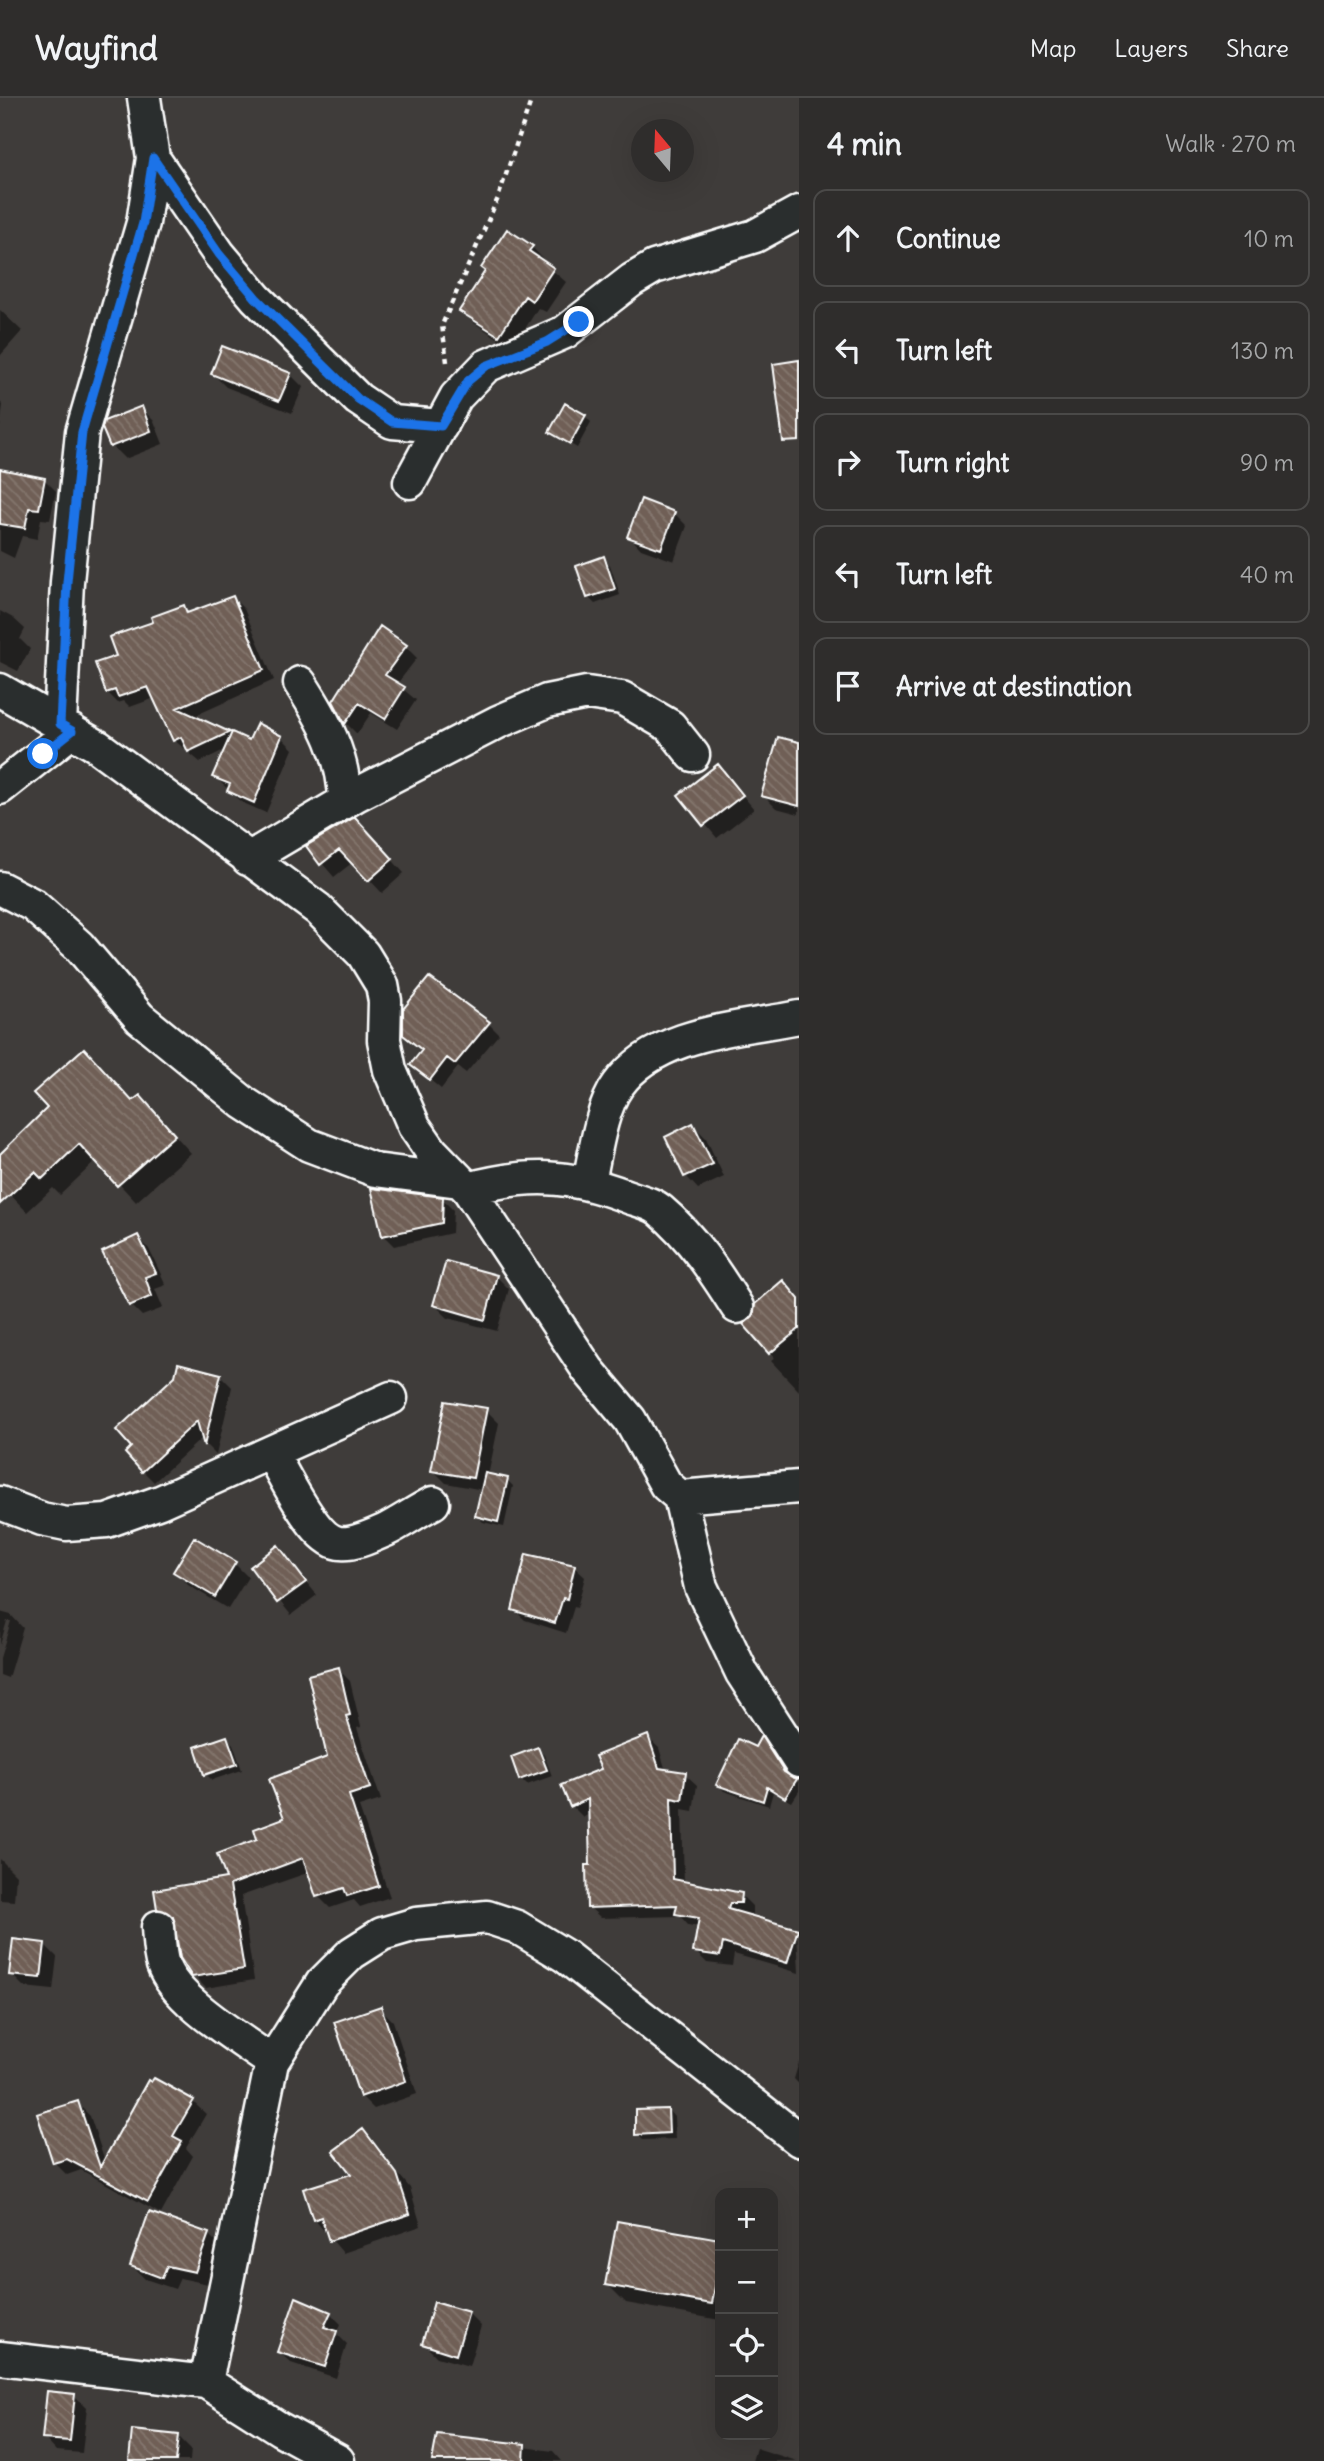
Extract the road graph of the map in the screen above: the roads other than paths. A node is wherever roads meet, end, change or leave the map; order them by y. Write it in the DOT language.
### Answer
graph roads {
  1 [pos="144,98"];
  2 [pos="153,158"];
  3 [pos="799,212"];
  4 [pos="441,426"];
  5 [pos="410,482"];
  6 [pos="300,683"];
  7 [pos="0,690"];
  8 [pos="66,728"];
  9 [pos="693,754"];
  10 [pos="0,788"];
  11 [pos="345,801"];
  12 [pos="248,859"];
  13 [pos="0,888"];
  14 [pos="799,1017"];
  15 [pos="589,1182"];
  16 [pos="463,1185"];
  17 [pos="737,1307"];
  18 [pos="391,1398"];
  19 [pos="271,1453"];
  20 [pos="799,1487"];
  21 [pos="680,1497"];
  22 [pos="0,1503"];
  23 [pos="433,1503"];
  24 [pos="799,1761"];
  25 [pos="158,1927"];
  26 [pos="272,2063"];
  27 [pos="799,2140"];
  28 [pos="0,2358"];
  29 [pos="206,2382"];
  30 [pos="338,2461"];
  1 -- 2 [label="street"];
  2 -- 4 [label="street"];
  2 -- 8 [label="street"];
  3 -- 4 [label="street"];
  4 -- 5 [label="street"];
  6 -- 11 [label="street"];
  7 -- 8 [label="street"];
  8 -- 10 [label="street"];
  8 -- 12 [label="street"];
  9 -- 11 [label="street"];
  11 -- 12 [label="street"];
  12 -- 16 [label="street"];
  13 -- 16 [label="street"];
  14 -- 15 [label="street"];
  15 -- 16 [label="street"];
  15 -- 17 [label="street"];
  16 -- 21 [label="street"];
  18 -- 19 [label="street"];
  19 -- 22 [label="street"];
  19 -- 23 [label="street"];
  20 -- 21 [label="street"];
  21 -- 24 [label="street"];
  25 -- 26 [label="street"];
  26 -- 27 [label="street"];
  26 -- 29 [label="street"];
  28 -- 29 [label="street"];
  29 -- 30 [label="street"];
}
